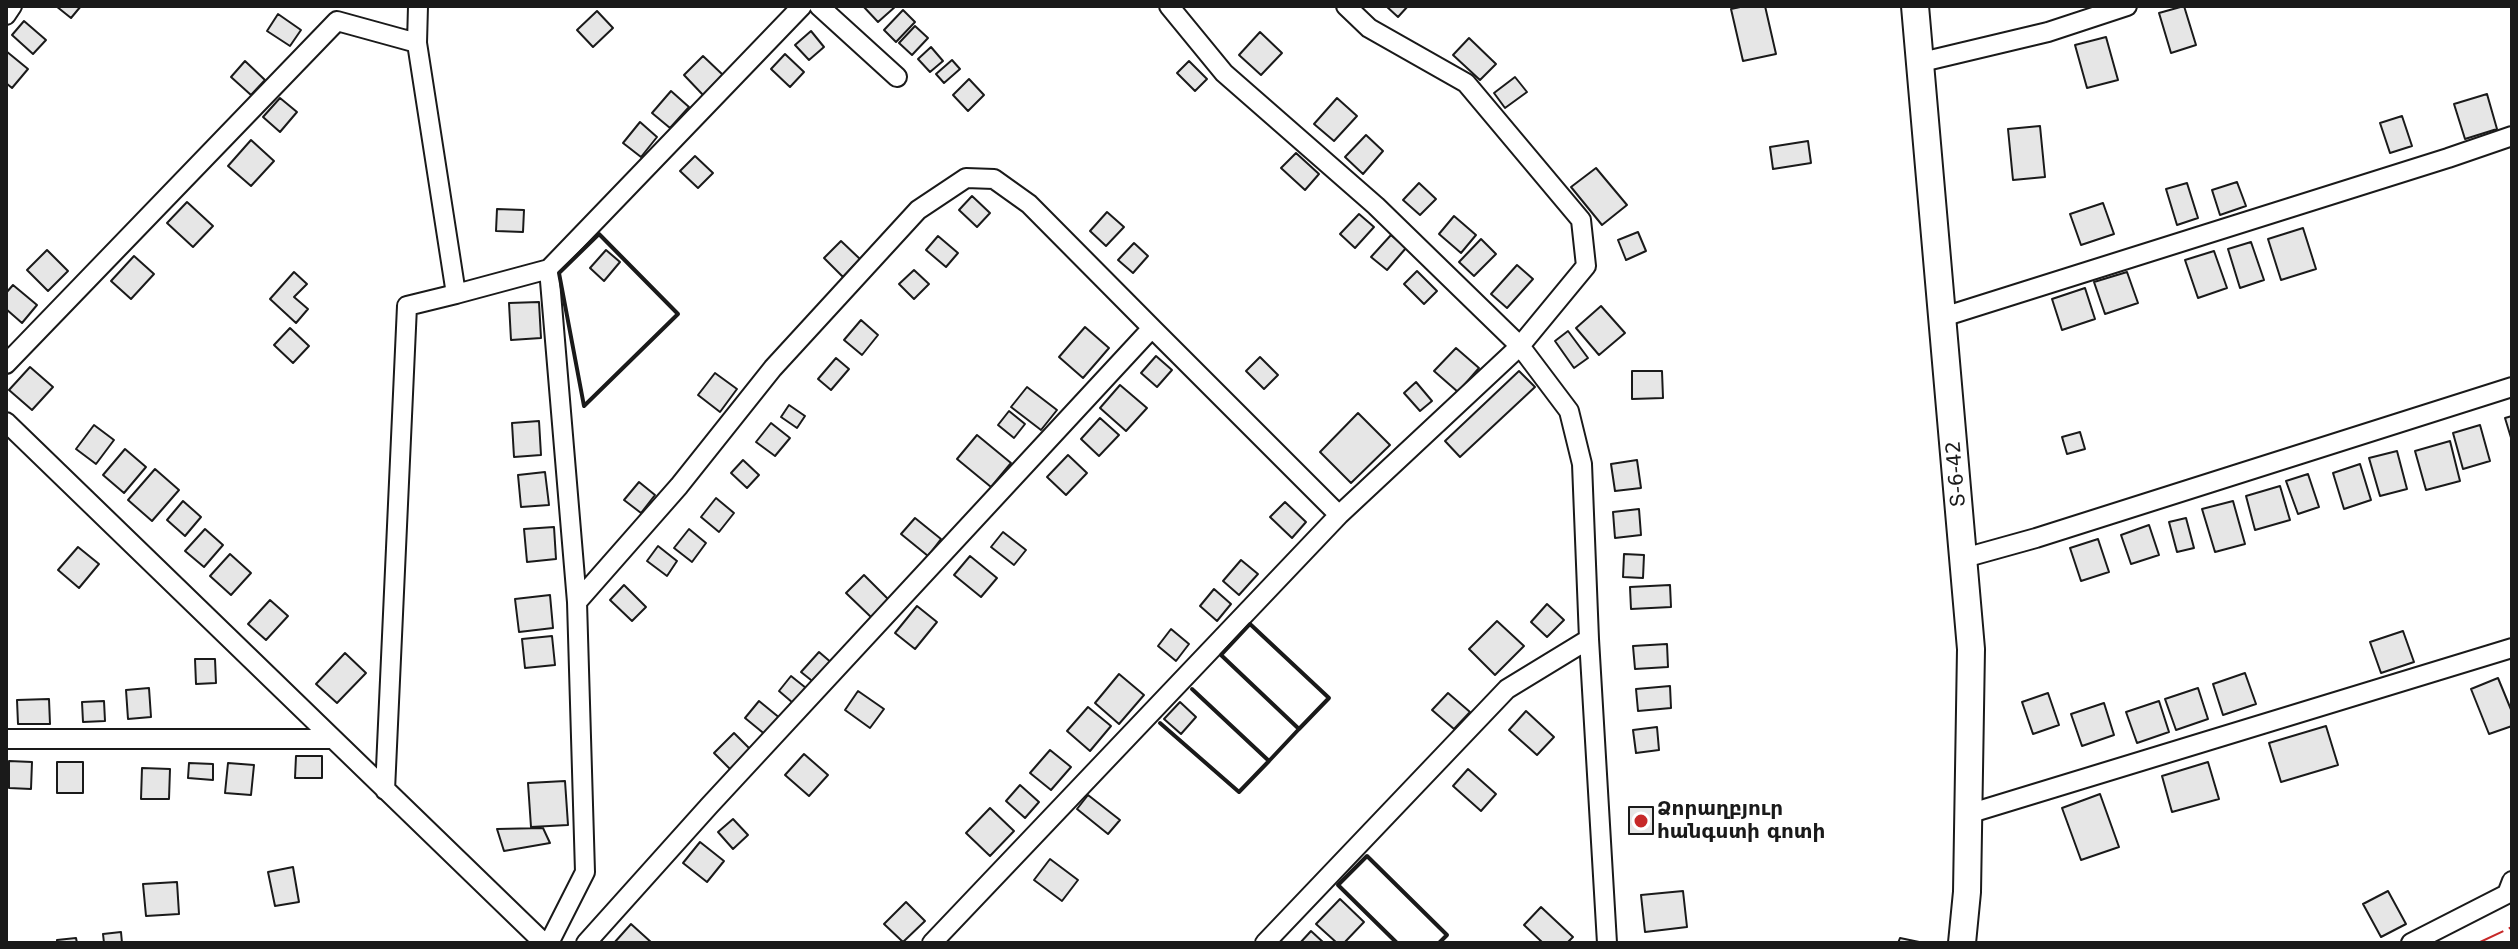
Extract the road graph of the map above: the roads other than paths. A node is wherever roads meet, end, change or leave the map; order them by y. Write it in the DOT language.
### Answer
graph roads {
  1 [pos="12,6"];
  2 [pos="418,6"];
  3 [pos="802,6"];
  4 [pos="819,6"];
  5 [pos="1169,6"];
  6 [pos="1346,6"];
  7 [pos="1915,6"];
  8 [pos="2127,6"];
  9 [pos="6,15"];
  10 [pos="417,43"];
  11 [pos="1922,62"];
  12 [pos="897,77"];
  13 [pos="2512,136"];
  14 [pos="549,269"];
  15 [pos="456,294"];
  16 [pos="1943,317"];
  17 [pos="1152,328"];
  18 [pos="1520,346"];
  19 [pos="6,364"];
  20 [pos="2512,387"];
  21 [pos="6,422"];
  22 [pos="1339,515"];
  23 [pos="1964,558"];
  24 [pos="577,602"];
  25 [pos="1589,639"];
  26 [pos="2512,648"];
  27 [pos="6,739"];
  28 [pos="331,739"];
  29 [pos="385,790"];
  30 [pos="1968,814"];
  31 [pos="2510,893"];
  32 [pos="1966,940"];
  33 [pos="547,943"];
  34 [pos="586,943"];
  35 [pos="932,943"];
  36 [pos="1265,943"];
  37 [pos="1607,943"];
  38 [pos="2411,943"];
  1 -- 9 [label="street"];
  2 -- 10 [label="street"];
  3 -- 14 [label="street"];
  4 -- 12 [label="street"];
  5 -- 18 [label="street"];
  6 -- 18 [label="street"];
  7 -- 11 [label="main road, Տ-6-42 / Տ-6-42"];
  8 -- 11 [label="street"];
  10 -- 15 [label="street"];
  10 -- 19 [label="street"];
  11 -- 16 [label="main road, Տ-6-42 / Տ-6-42"];
  13 -- 16 [label="street"];
  14 -- 15 [label="street"];
  14 -- 24 [label="street"];
  15 -- 29 [label="street"];
  16 -- 23 [label="main road, Տ-6-42 / Տ-6-42"];
  17 -- 22 [label="street"];
  17 -- 24 [label="street"];
  17 -- 34 [label="street"];
  18 -- 22 [label="street"];
  18 -- 25 [label="street"];
  20 -- 23 [label="street"];
  21 -- 28 [label="street"];
  22 -- 35 [label="street"];
  23 -- 30 [label="main road, Տ-6-42 / Տ-6-42"];
  24 -- 33 [label="street"];
  25 -- 36 [label="street"];
  25 -- 37 [label="street"];
  26 -- 30 [label="street"];
  27 -- 28 [label="street"];
  28 -- 29 [label="street"];
  29 -- 33 [label="street"];
  30 -- 32 [label="main road, Տ-6-42 / Տ-6-42"];
  31 -- 38 [label="street"];
}
